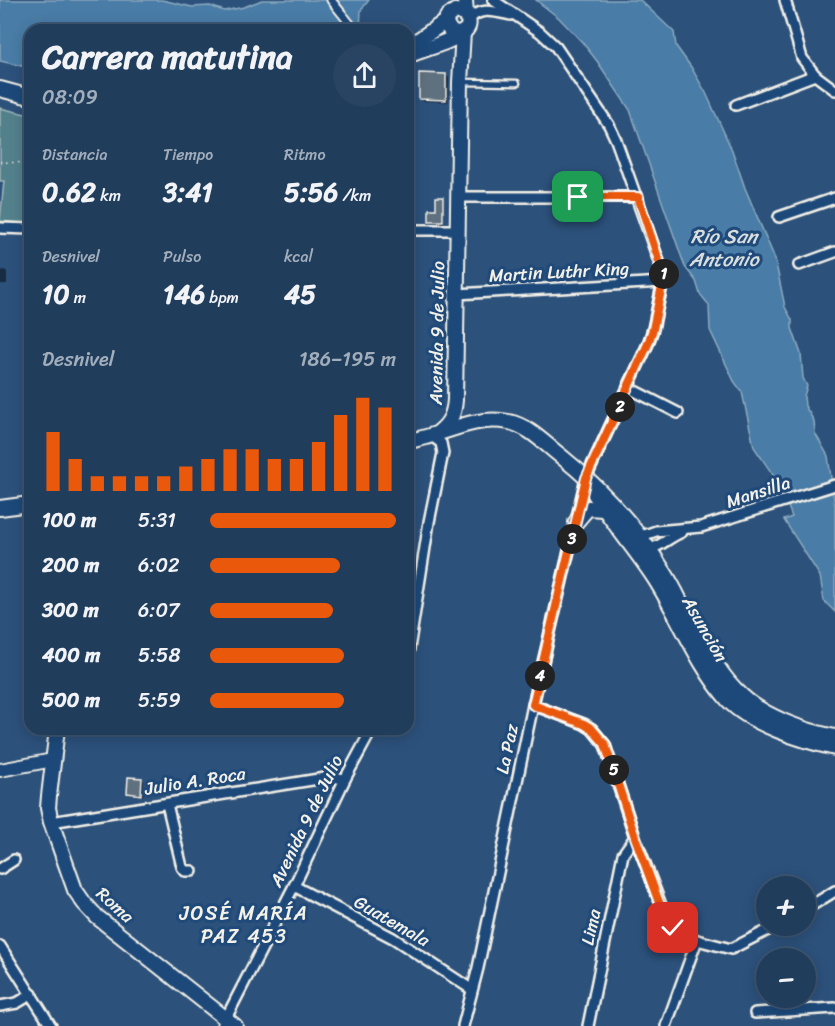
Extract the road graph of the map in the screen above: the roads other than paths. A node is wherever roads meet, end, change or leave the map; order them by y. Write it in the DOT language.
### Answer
graph roads {
  1 [pos="331,0"];
  2 [pos="493,0"];
  3 [pos="785,0"];
  4 [pos="460,14"];
  5 [pos="516,15"];
  6 [pos="350,24"];
  7 [pos="414,43"];
  8 [pos="414,51"];
  9 [pos="815,75"];
  10 [pos="460,82"];
  11 [pos="517,83"];
  12 [pos="0,89"];
  13 [pos="835,90"];
  14 [pos="24,95"];
  15 [pos="736,105"];
  16 [pos="457,197"];
  17 [pos="638,197"];
  18 [pos="835,198"];
  19 [pos="779,217"];
  20 [pos="0,228"];
  21 [pos="24,229"];
  22 [pos="414,230"];
  23 [pos="457,230"];
  24 [pos="835,252"];
  25 [pos="800,265"];
  26 [pos="663,282"];
  27 [pos="457,294"];
  28 [pos="629,388"];
  29 [pos="455,400"];
  30 [pos="678,413"];
  31 [pos="476,421"];
  32 [pos="433,437"];
  33 [pos="414,440"];
  34 [pos="586,478"];
  35 [pos="835,485"];
  36 [pos="24,505"];
  37 [pos="0,508"];
  38 [pos="603,509"];
  39 [pos="576,522"];
  40 [pos="690,529"];
  41 [pos="640,545"];
  42 [pos="414,593"];
  43 [pos="533,705"];
  44 [pos="56,735"];
  45 [pos="369,735"];
  46 [pos="835,737"];
  47 [pos="835,748"];
  48 [pos="53,760"];
  49 [pos="0,770"];
  50 [pos="345,779"];
  51 [pos="167,804"];
  52 [pos="51,822"];
  53 [pos="635,837"];
  54 [pos="14,860"];
  55 [pos="0,869"];
  56 [pos="192,871"];
  57 [pos="294,886"];
  58 [pos="835,891"];
  59 [pos="835,898"];
  60 [pos="823,899"];
  61 [pos="816,903"];
  62 [pos="757,936"];
  63 [pos="697,940"];
  64 [pos="0,946"];
  65 [pos="471,989"];
  66 [pos="32,994"];
  67 [pos="0,1006"];
  68 [pos="835,1008"];
  69 [pos="755,1013"];
  70 [pos="228,1024"];
  71 [pos="51,1026"];
  72 [pos="463,1026"];
  73 [pos="588,1026"];
  74 [pos="666,1026"];
  1 -- 6 [label="street"];
  2 -- 5 [label="street"];
  3 -- 9 [label="street"];
  4 -- 5 [label="street"];
  4 -- 7 [label="main road"];
  4 -- 8 [label="main road"];
  4 -- 10 [label="main road, Avenida 9 de Julio"];
  5 -- 17 [label="street"];
  9 -- 13 [label="street"];
  9 -- 15 [label="street"];
  10 -- 11 [label="lane"];
  10 -- 16 [label="main road, Avenida 9 de Julio"];
  12 -- 14 [label="main road"];
  16 -- 17 [label="street"];
  16 -- 23 [label="main road, Avenida 9 de Julio"];
  17 -- 26 [label="street"];
  18 -- 19 [label="street"];
  20 -- 21 [label="street"];
  22 -- 23 [label="street"];
  23 -- 27 [label="main road, Avenida 9 de Julio"];
  24 -- 25 [label="street"];
  26 -- 27 [label="street, Martin Luthr King"];
  26 -- 28 [label="street, La Paz"];
  27 -- 29 [label="main road, Avenida 9 de Julio"];
  28 -- 30 [label="street"];
  28 -- 34 [label="street, La Paz"];
  29 -- 31 [label="main road"];
  29 -- 32 [label="main road, Avenida 9 de Julio"];
  31 -- 32 [label="main road, Asunción"];
  31 -- 34 [label="main road, Asunción"];
  32 -- 33 [label="main road, Asunción"];
  32 -- 42 [label="street"];
  34 -- 38 [label="main road, Asunción"];
  34 -- 39 [label="street, La Paz"];
  34 -- 41 [label="main road, Asunción"];
  35 -- 40 [label="street, Mansilla"];
  36 -- 37 [label="main road"];
  38 -- 39 [label="main road"];
  38 -- 41 [label="main road, Asunción"];
  39 -- 43 [label="street, La Paz"];
  40 -- 41 [label="street, Mansilla"];
  40 -- 41 [label="street, Mansilla"];
  41 -- 46 [label="main road, Asunción"];
  41 -- 47 [label="main road, Asunción"];
  43 -- 53 [label="street"];
  43 -- 65 [label="street, La Paz"];
  44 -- 48 [label="main road, Roma"];
  45 -- 50 [label="street, Avenida 9 de Julio"];
  48 -- 49 [label="street"];
  48 -- 52 [label="main road, Roma"];
  50 -- 51 [label="street, Julio A. Roca"];
  50 -- 57 [label="street, Avenida 9 de Julio"];
  51 -- 52 [label="street, Julio A. Roca"];
  51 -- 56 [label="street"];
  52 -- 70 [label="main road, Roma"];
  53 -- 63 [label="street"];
  53 -- 73 [label="street, Lima"];
  54 -- 55 [label="street"];
  57 -- 65 [label="street, Guatemala"];
  57 -- 70 [label="street, Avenida 9 de Julio"];
  58 -- 60 [label="street"];
  59 -- 60 [label="street"];
  60 -- 61 [label="street"];
  62 -- 63 [label="street"];
  63 -- 74 [label="street"];
  64 -- 66 [label="street"];
  65 -- 72 [label="street, La Paz"];
  66 -- 67 [label="street"];
  66 -- 71 [label="street"];
  68 -- 69 [label="street"];
}
